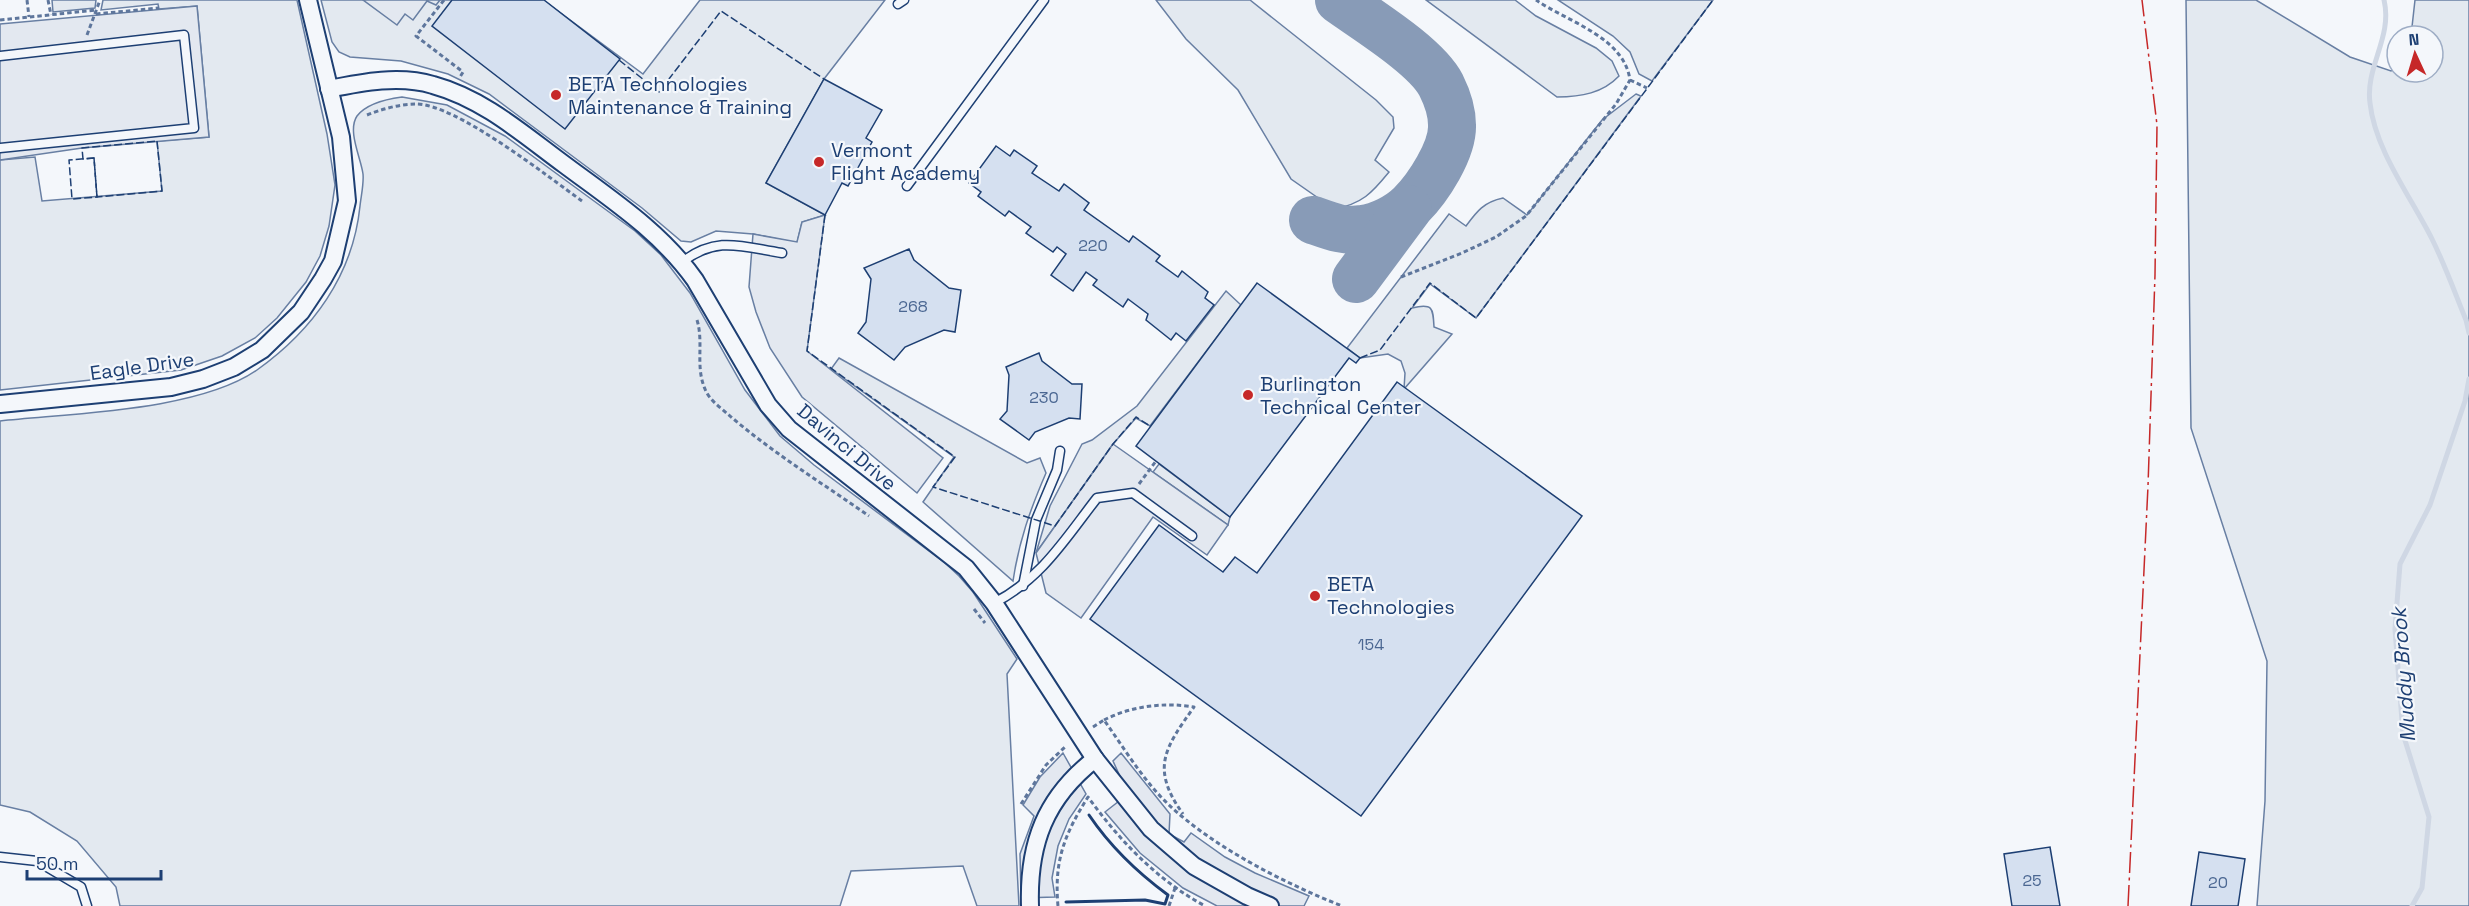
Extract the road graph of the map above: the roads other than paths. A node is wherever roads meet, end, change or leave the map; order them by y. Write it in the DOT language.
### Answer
graph roads {
  1 [pos="308,0"];
  2 [pos="1044,0"];
  3 [pos="0,57"];
  4 [pos="329,89"];
  5 [pos="0,148"];
  6 [pos="907,186"];
  7 [pos="782,253"];
  8 [pos="682,262"];
  9 [pos="0,404"];
  10 [pos="1060,451"];
  11 [pos="1192,536"];
  12 [pos="1023,586"];
  13 [pos="994,603"];
  14 [pos="1095,759"];
  15 [pos="0,857"];
  16 [pos="87,906"];
  17 [pos="1030,906"];
  18 [pos="1270,906"];
  1 -- 4 [label="street, Eagle Drive"];
  2 -- 6 [label="lane"];
  3 -- 5 [label="lane"];
  4 -- 8 [label="street, Davinci Drive"];
  4 -- 9 [label="street, Eagle Drive"];
  7 -- 8 [label="lane"];
  8 -- 13 [label="street, Davinci Drive"];
  10 -- 12 [label="lane"];
  11 -- 12 [label="lane"];
  12 -- 13 [label="lane"];
  13 -- 14 [label="street, Davinci Drive"];
  14 -- 17 [label="street"];
  14 -- 18 [label="street, Davinci Drive"];
  15 -- 16 [label="lane"];
}
